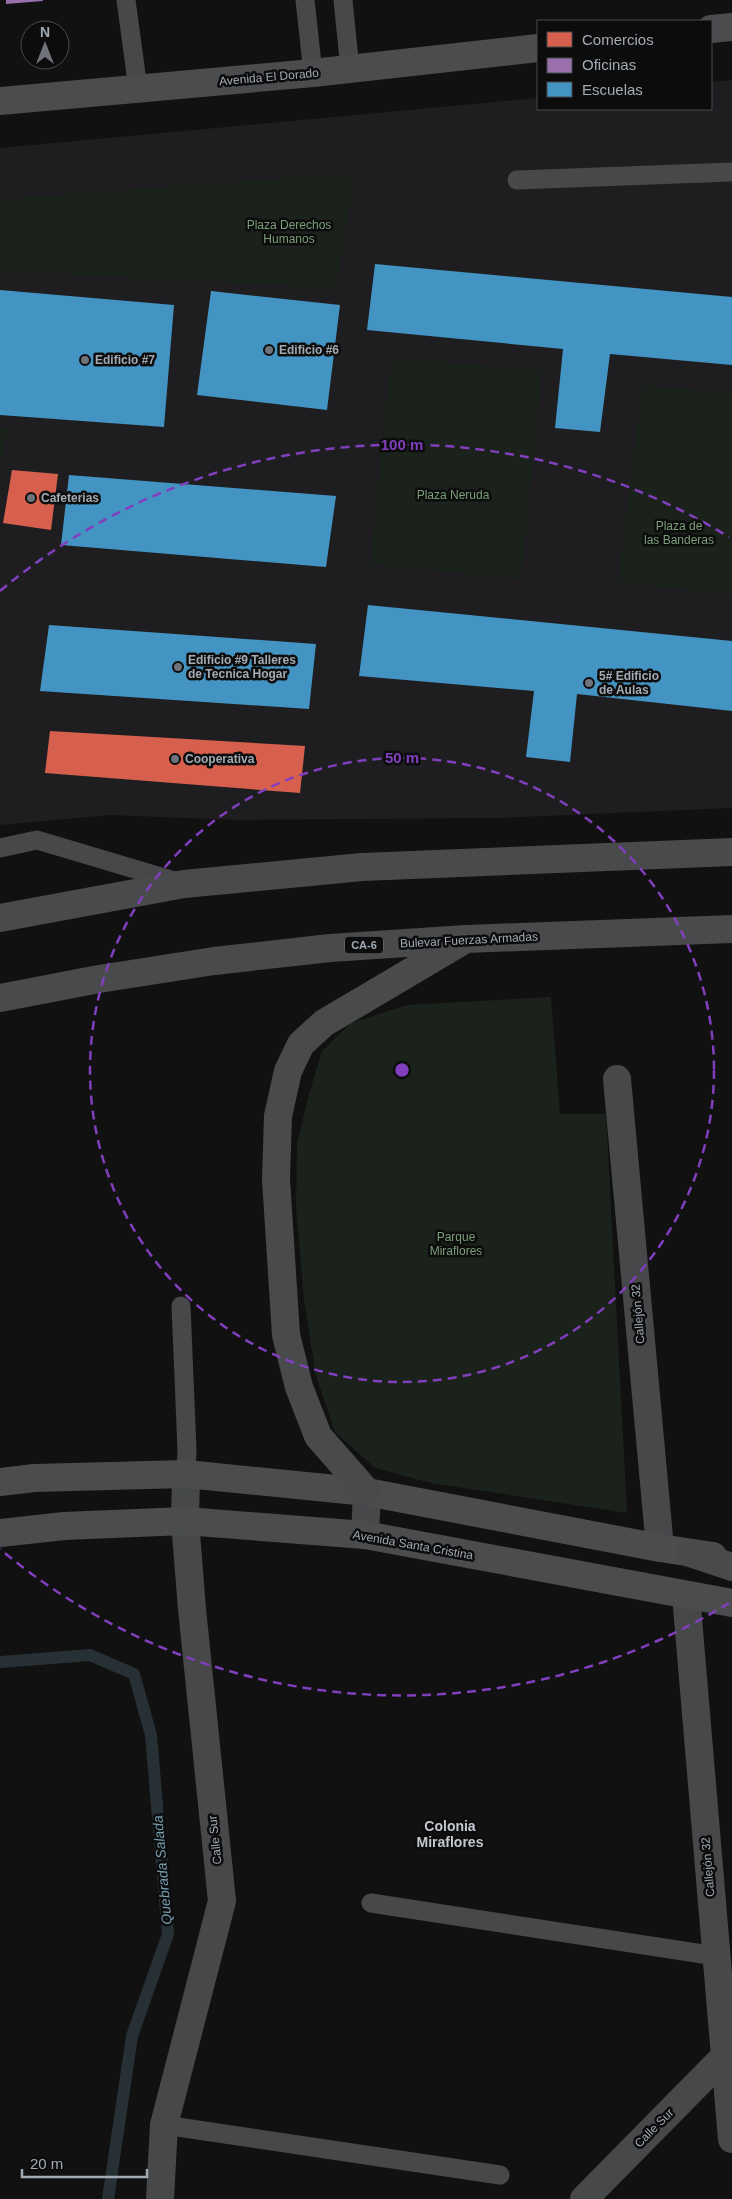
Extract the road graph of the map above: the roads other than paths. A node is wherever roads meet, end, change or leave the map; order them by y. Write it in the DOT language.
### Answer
graph roads {
  1 [pos="126,0"];
  2 [pos="305,0"];
  3 [pos="343,0"];
  4 [pos="732,27"];
  5 [pos="712,29"];
  6 [pos="537,48"];
  7 [pos="350,69"];
  8 [pos="313,73"];
  9 [pos="138,89"];
  10 [pos="0,101"];
  11 [pos="732,172"];
  12 [pos="517,180"];
  13 [pos="1,844"];
  14 [pos="732,852"];
  15 [pos="184,884"];
  16 [pos="0,918"];
  17 [pos="732,929"];
  18 [pos="466,939"];
  19 [pos="0,998"];
  20 [pos="617,1079"];
  21 [pos="181,1306"];
  22 [pos="186,1474"];
  23 [pos="0,1482"];
  24 [pos="367,1492"];
  25 [pos="185,1521"];
  26 [pos="0,1534"];
  27 [pos="365,1535"];
  28 [pos="660,1548"];
  29 [pos="690,1553"];
  30 [pos="732,1558"];
  31 [pos="732,1566"];
  32 [pos="686,1596"];
  33 [pos="732,1603"];
  34 [pos="371,1903"];
  35 [pos="716,1956"];
  36 [pos="724,2057"];
  37 [pos="164,2125"];
  38 [pos="732,2139"];
  39 [pos="500,2175"];
  40 [pos="160,2199"];
  41 [pos="584,2199"];
  1 -- 9 [label="lane"];
  2 -- 8 [label="lane"];
  3 -- 7 [label="lane"];
  4 -- 5 [label="street"];
  6 -- 7 [label="street, Avenida El Dorado"];
  7 -- 8 [label="street, Avenida El Dorado"];
  8 -- 9 [label="street, Avenida El Dorado"];
  9 -- 10 [label="street, Avenida El Dorado"];
  11 -- 12 [label="lane"];
  13 -- 15 [label="lane"];
  14 -- 15 [label="main road"];
  15 -- 16 [label="main road"];
  17 -- 18 [label="main road, Bulevar Fuerzas Armadas / CA-6"];
  18 -- 19 [label="main road, Bulevar Fuerzas Armadas / CA-6"];
  18 -- 24 [label="main road"];
  20 -- 28 [label="street, Callejón 32"];
  21 -- 22 [label="lane"];
  22 -- 23 [label="street"];
  22 -- 24 [label="street"];
  22 -- 25 [label="street, Calle Sur"];
  24 -- 27 [label="street"];
  24 -- 28 [label="street"];
  25 -- 26 [label="street, Avenida Santa Cristina"];
  25 -- 27 [label="street, Avenida Santa Cristina"];
  25 -- 37 [label="street, Calle Sur"];
  27 -- 32 [label="street, Avenida Santa Cristina"];
  28 -- 29 [label="street"];
  29 -- 30 [label="street"];
  29 -- 31 [label="main road"];
  32 -- 33 [label="street, Avenida Santa Cristina"];
  32 -- 35 [label="street, Callejón 32"];
  34 -- 35 [label="lane"];
  35 -- 36 [label="street, Callejón 32"];
  36 -- 38 [label="street, Callejón 32"];
  36 -- 41 [label="street, Calle Sur"];
  37 -- 39 [label="lane"];
  37 -- 40 [label="street, Calle Sur"];
}
